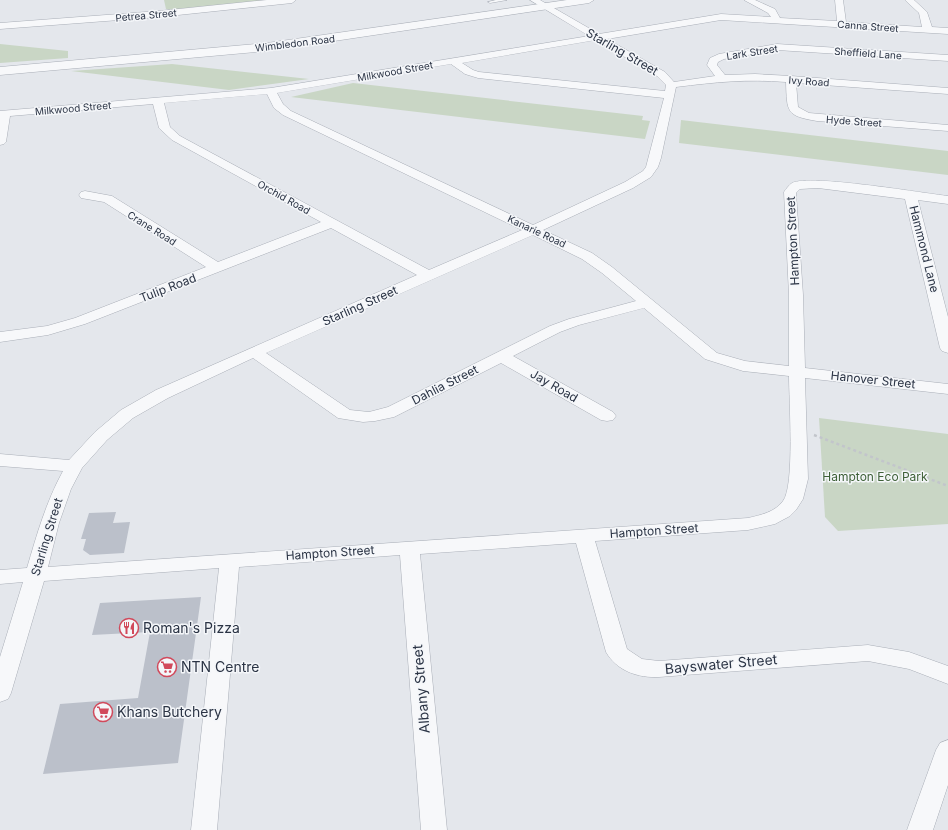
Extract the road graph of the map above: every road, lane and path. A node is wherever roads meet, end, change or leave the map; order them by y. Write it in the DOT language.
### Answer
graph roads {
  1 [pos="292,0"];
  2 [pos="505,0"];
  3 [pos="534,0"];
  4 [pos="589,0"];
  5 [pos="748,0"];
  6 [pos="839,0"];
  7 [pos="909,0"];
  8 [pos="490,2"];
  9 [pos="546,6"];
  10 [pos="777,20"];
  11 [pos="788,21"];
  12 [pos="842,24"];
  13 [pos="0,26"];
  14 [pos="928,30"];
  15 [pos="948,31"];
  16 [pos="595,37"];
  17 [pos="788,40"];
  18 [pos="948,58"];
  19 [pos="453,61"];
  20 [pos="0,71"];
  21 [pos="722,78"];
  22 [pos="791,79"];
  23 [pos="670,90"];
  24 [pos="271,91"];
  25 [pos="948,91"];
  26 [pos="158,101"];
  27 [pos="3,114"];
  28 [pos="948,128"];
  29 [pos="0,142"];
  30 [pos="85,195"];
  31 [pos="912,196"];
  32 [pos="948,200"];
  33 [pos="331,223"];
  34 [pos="533,230"];
  35 [pos="217,268"];
  36 [pos="429,276"];
  37 [pos="646,303"];
  38 [pos="0,336"];
  39 [pos="948,348"];
  40 [pos="254,352"];
  41 [pos="501,356"];
  42 [pos="797,372"];
  43 [pos="948,389"];
  44 [pos="607,416"];
  45 [pos="799,433"];
  46 [pos="0,460"];
  47 [pos="74,466"];
  48 [pos="948,486"];
  49 [pos="584,536"];
  50 [pos="409,548"];
  51 [pos="230,560"];
  52 [pos="36,574"];
  53 [pos="0,577"];
  54 [pos="948,675"];
  55 [pos="0,694"];
  56 [pos="948,750"];
  57 [pos="204,830"];
  58 [pos="434,830"];
  59 [pos="920,830"];
  1 -- 13 [label="street, Petrea Street"];
  2 -- 8 [label="lane"];
  3 -- 9 [label="street, Starling Street"];
  4 -- 9 [label="street, Wimbledon Road"];
  5 -- 10 [label="street"];
  6 -- 12 [label="street"];
  7 -- 14 [label="street"];
  9 -- 16 [label="street, Starling Street"];
  9 -- 20 [label="street, Wimbledon Road"];
  10 -- 11 [label="street, Milkwood Street"];
  10 -- 16 [label="street, Milkwood Street"];
  11 -- 12 [label="street, Canna Street"];
  11 -- 17 [label="street, Lark Street"];
  12 -- 14 [label="street, Canna Street"];
  14 -- 15 [label="street, Canna Street"];
  16 -- 19 [label="street, Milkwood Street"];
  16 -- 23 [label="street, Starling Street"];
  17 -- 18 [label="street, Sheffield Lane"];
  17 -- 21 [label="street, Lark Street"];
  19 -- 23 [label="street, Ivy Road"];
  19 -- 24 [label="street, Milkwood Street"];
  21 -- 22 [label="street, Ivy Road"];
  21 -- 23 [label="street, Ivy Road"];
  22 -- 25 [label="street, Ivy Road"];
  22 -- 28 [label="street, Hyde Street"];
  23 -- 34 [label="street, Starling Street"];
  24 -- 26 [label="street, Milkwood Street"];
  24 -- 34 [label="street, Kanarie Road"];
  26 -- 27 [label="street, Milkwood Street"];
  26 -- 33 [label="street, Orchid Road"];
  27 -- 29 [label="street"];
  30 -- 35 [label="street, Crane Road"];
  31 -- 32 [label="street, Hampton Street"];
  31 -- 39 [label="street, Hammond Lane"];
  31 -- 42 [label="street, Hampton Street"];
  33 -- 35 [label="street, Tulip Road"];
  33 -- 36 [label="street, Orchid Road"];
  34 -- 36 [label="street, Starling Street"];
  34 -- 37 [label="street, Kanarie Road"];
  35 -- 38 [label="street, Tulip Road"];
  36 -- 40 [label="street, Starling Street"];
  37 -- 41 [label="street, Dahlia Street"];
  37 -- 42 [label="street, Kanarie Road"];
  40 -- 41 [label="street, Dahlia Street"];
  40 -- 47 [label="street, Starling Street"];
  41 -- 44 [label="street, Jay Road"];
  42 -- 43 [label="street, Hanover Street"];
  42 -- 45 [label="street, Hampton Street"];
  45 -- 48 [label="path"];
  45 -- 49 [label="street, Hampton Street"];
  46 -- 47 [label="street"];
  47 -- 52 [label="street, Starling Street"];
  49 -- 50 [label="street, Hampton Street"];
  49 -- 54 [label="street, Bayswater Street"];
  50 -- 51 [label="street, Hampton Street"];
  50 -- 58 [label="street, Albany Street"];
  51 -- 52 [label="street, Hampton Street"];
  51 -- 57 [label="street"];
  52 -- 53 [label="street, Hampton Street"];
  52 -- 55 [label="street, Starling Street"];
  56 -- 59 [label="street"];
}
